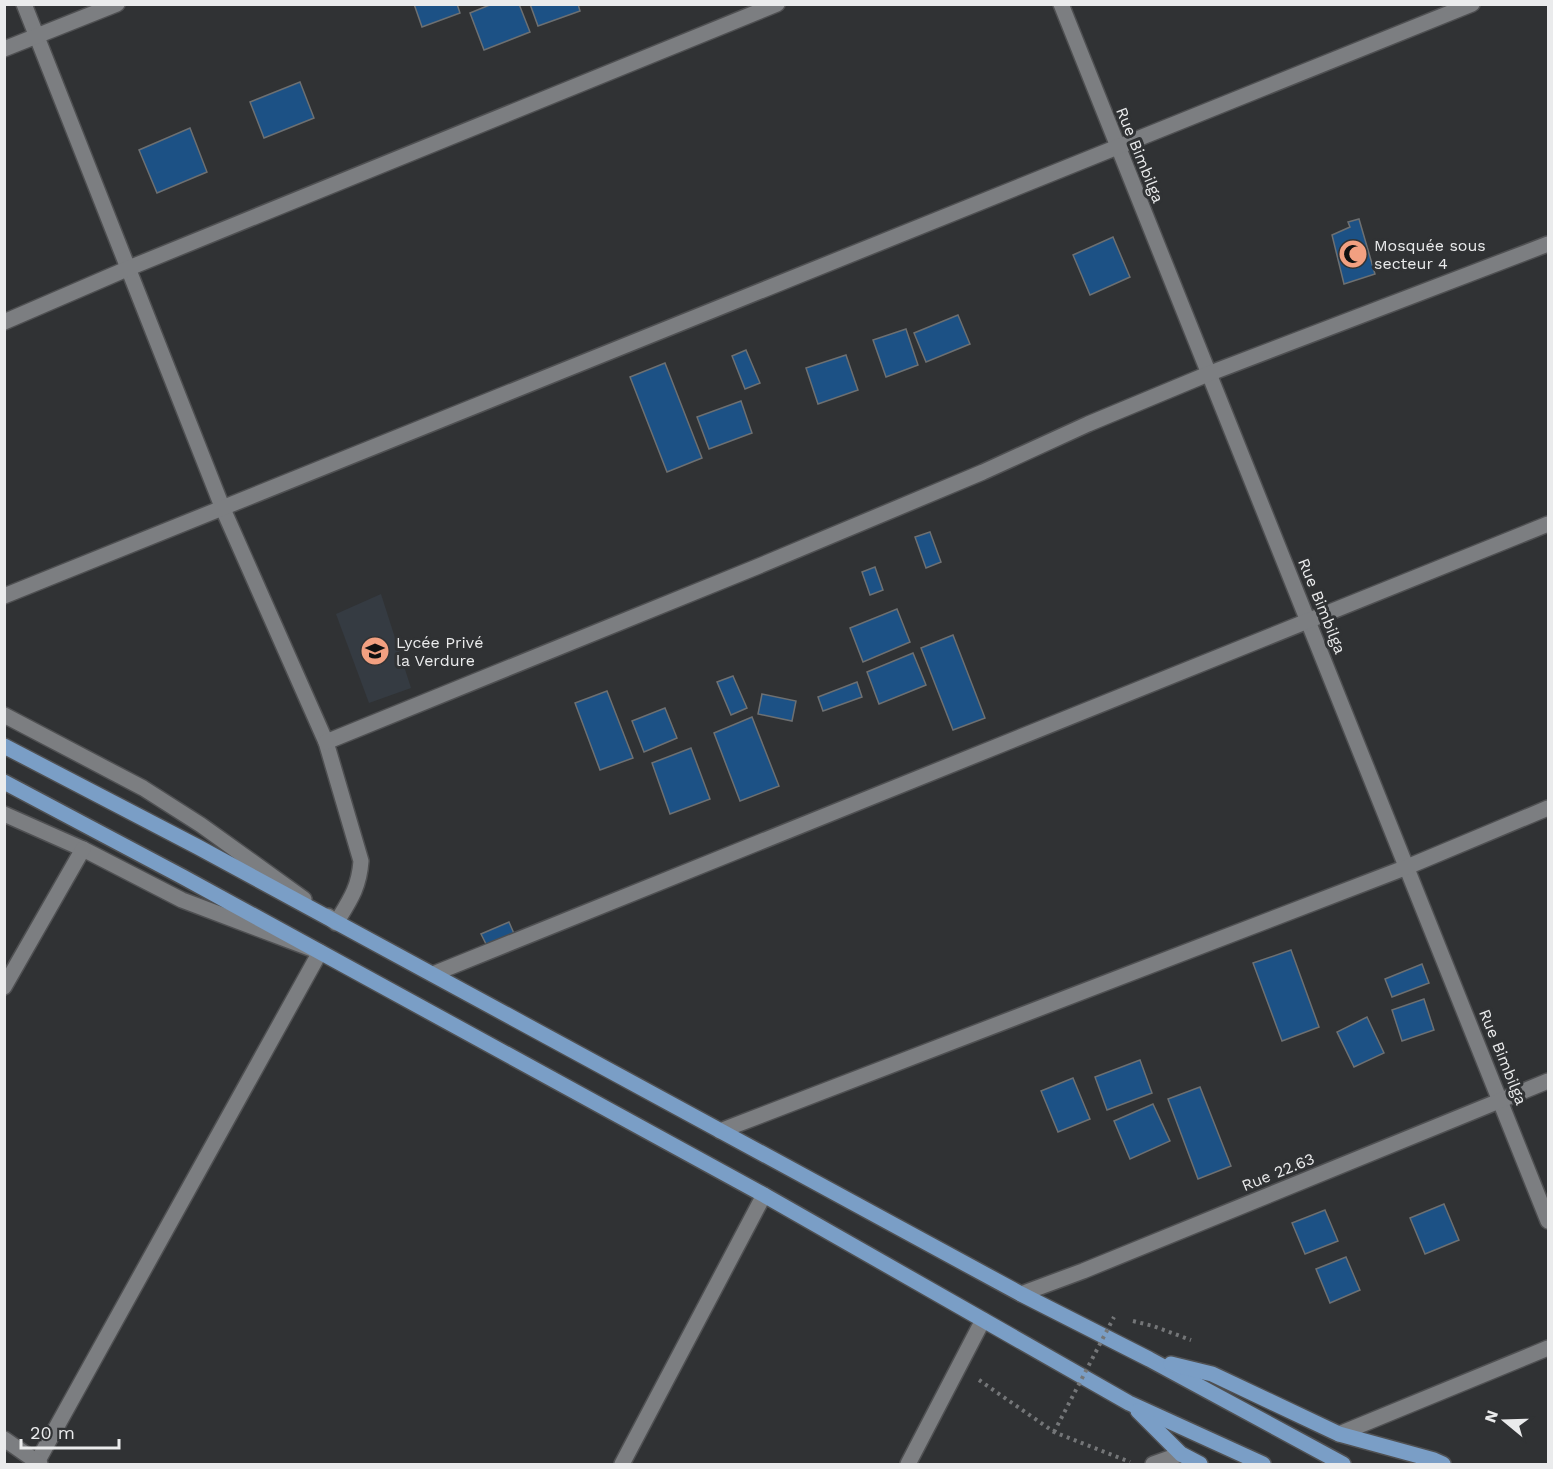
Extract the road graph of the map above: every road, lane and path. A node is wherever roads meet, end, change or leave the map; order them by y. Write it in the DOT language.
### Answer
graph roads {
  1 [pos="24,4"];
  2 [pos="117,4"];
  3 [pos="777,4"];
  4 [pos="1061,4"];
  5 [pos="1472,4"];
  6 [pos="37,36"];
  7 [pos="4,49"];
  8 [pos="1117,145"];
  9 [pos="1548,244"];
  10 [pos="129,268"];
  11 [pos="4,322"];
  12 [pos="1208,375"];
  13 [pos="223,509"];
  14 [pos="1548,524"];
  15 [pos="4,596"];
  16 [pos="1309,620"];
  17 [pos="4,715"];
  18 [pos="326,742"];
  19 [pos="4,746"];
  20 [pos="4,782"];
  21 [pos="1548,808"];
  22 [pos="4,813"];
  23 [pos="83,849"];
  24 [pos="1407,867"];
  25 [pos="336,922"];
  26 [pos="320,952"];
  27 [pos="433,974"];
  28 [pos="4,987"];
  29 [pos="1548,1081"];
  30 [pos="1501,1101"];
  31 [pos="720,1131"];
  32 [pos="764,1196"];
  33 [pos="1548,1221"];
  34 [pos="1021,1294"];
  35 [pos="983,1320"];
  36 [pos="1191,1340"];
  37 [pos="1548,1348"];
  38 [pos="1149,1359"];
  39 [pos="959,1366"];
  40 [pos="1129,1403"];
  41 [pos="1054,1432"];
  42 [pos="1339,1434"];
  43 [pos="4,1439"];
  44 [pos="1181,1454"];
  45 [pos="38,1464"];
  46 [pos="622,1464"];
  47 [pos="909,1464"];
  48 [pos="1137,1464"];
  49 [pos="1153,1464"];
  50 [pos="1200,1464"];
  51 [pos="1263,1464"];
  52 [pos="1343,1464"];
  53 [pos="1443,1464"];
  1 -- 6 [label="street"];
  2 -- 6 [label="street"];
  3 -- 10 [label="street"];
  4 -- 8 [label="street, Rue Bimbilga"];
  5 -- 8 [label="street"];
  6 -- 7 [label="street"];
  6 -- 10 [label="street"];
  8 -- 12 [label="street, Rue Bimbilga"];
  8 -- 13 [label="street"];
  9 -- 12 [label="street"];
  10 -- 11 [label="street"];
  10 -- 13 [label="street"];
  12 -- 16 [label="street, Rue Bimbilga"];
  12 -- 18 [label="street"];
  13 -- 15 [label="street"];
  13 -- 18 [label="street"];
  14 -- 16 [label="street"];
  16 -- 24 [label="street, Rue Bimbilga"];
  16 -- 27 [label="street"];
  17 -- 25 [label="street"];
  18 -- 25 [label="street"];
  19 -- 25 [label="main road"];
  20 -- 26 [label="main road"];
  21 -- 24 [label="street"];
  22 -- 23 [label="street"];
  23 -- 26 [label="street"];
  23 -- 28 [label="street"];
  24 -- 30 [label="street, Rue Bimbilga"];
  24 -- 31 [label="street"];
  25 -- 27 [label="main road"];
  26 -- 32 [label="main road"];
  26 -- 45 [label="street"];
  27 -- 31 [label="main road"];
  29 -- 30 [label="street, Rue 22.63"];
  30 -- 33 [label="street, Rue Bimbilga"];
  30 -- 34 [label="street, Rue 22.63"];
  31 -- 34 [label="main road"];
  32 -- 35 [label="main road"];
  32 -- 46 [label="street"];
  34 -- 38 [label="main road"];
  35 -- 39 [label="street"];
  35 -- 40 [label="main road"];
  36 -- 41 [label="path, bridge"];
  37 -- 42 [label="street"];
  38 -- 42 [label="main road"];
  38 -- 52 [label="main road"];
  39 -- 41 [label="path"];
  39 -- 47 [label="street"];
  40 -- 44 [label="main road"];
  40 -- 51 [label="main road"];
  41 -- 48 [label="path"];
  42 -- 53 [label="main road"];
  43 -- 45 [label="street"];
  44 -- 49 [label="street"];
  44 -- 50 [label="main road"];
}
